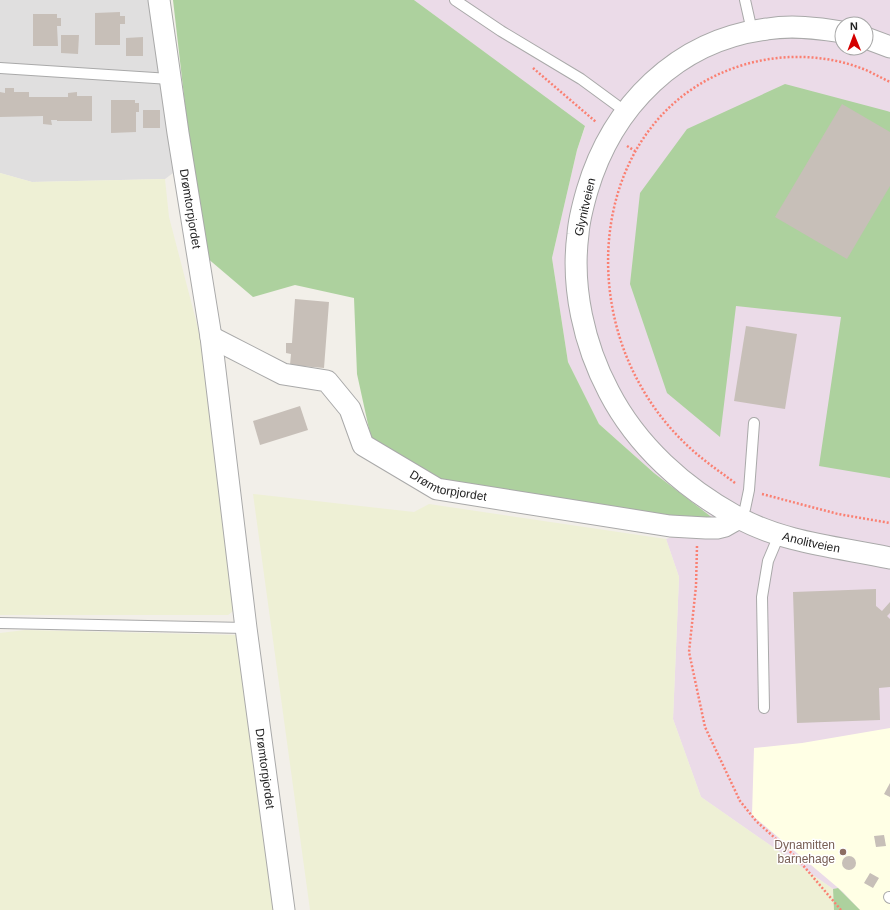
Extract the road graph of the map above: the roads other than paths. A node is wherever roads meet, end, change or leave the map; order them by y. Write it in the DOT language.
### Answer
graph roads {
  1 [pos="159,0"];
  2 [pos="455,0"];
  3 [pos="745,0"];
  4 [pos="752,31"];
  5 [pos="834,31"];
  6 [pos="874,41"];
  7 [pos="890,47"];
  8 [pos="0,68"];
  9 [pos="170,79"];
  10 [pos="626,112"];
  11 [pos="211,337"];
  12 [pos="754,423"];
  13 [pos="737,517"];
  14 [pos="779,535"];
  15 [pos="890,558"];
  16 [pos="0,623"];
  17 [pos="246,628"];
  18 [pos="764,708"];
  19 [pos="284,910"];
  1 -- 9 [label="street, Drømtorpjordet"];
  2 -- 10 [label="lane"];
  3 -- 4 [label="lane"];
  4 -- 5 [label="street, Glynitveien"];
  4 -- 10 [label="street, Glynitveien"];
  6 -- 7 [label="street"];
  8 -- 9 [label="lane"];
  9 -- 11 [label="street, Drømtorpjordet"];
  10 -- 13 [label="street, Glynitveien"];
  11 -- 13 [label="street, Drømtorpjordet"];
  11 -- 17 [label="street, Drømtorpjordet"];
  12 -- 13 [label="lane"];
  13 -- 14 [label="street, Anolitveien"];
  14 -- 15 [label="street, Anolitveien"];
  14 -- 18 [label="lane"];
  16 -- 17 [label="lane"];
  17 -- 19 [label="street, Drømtorpjordet"];
}
